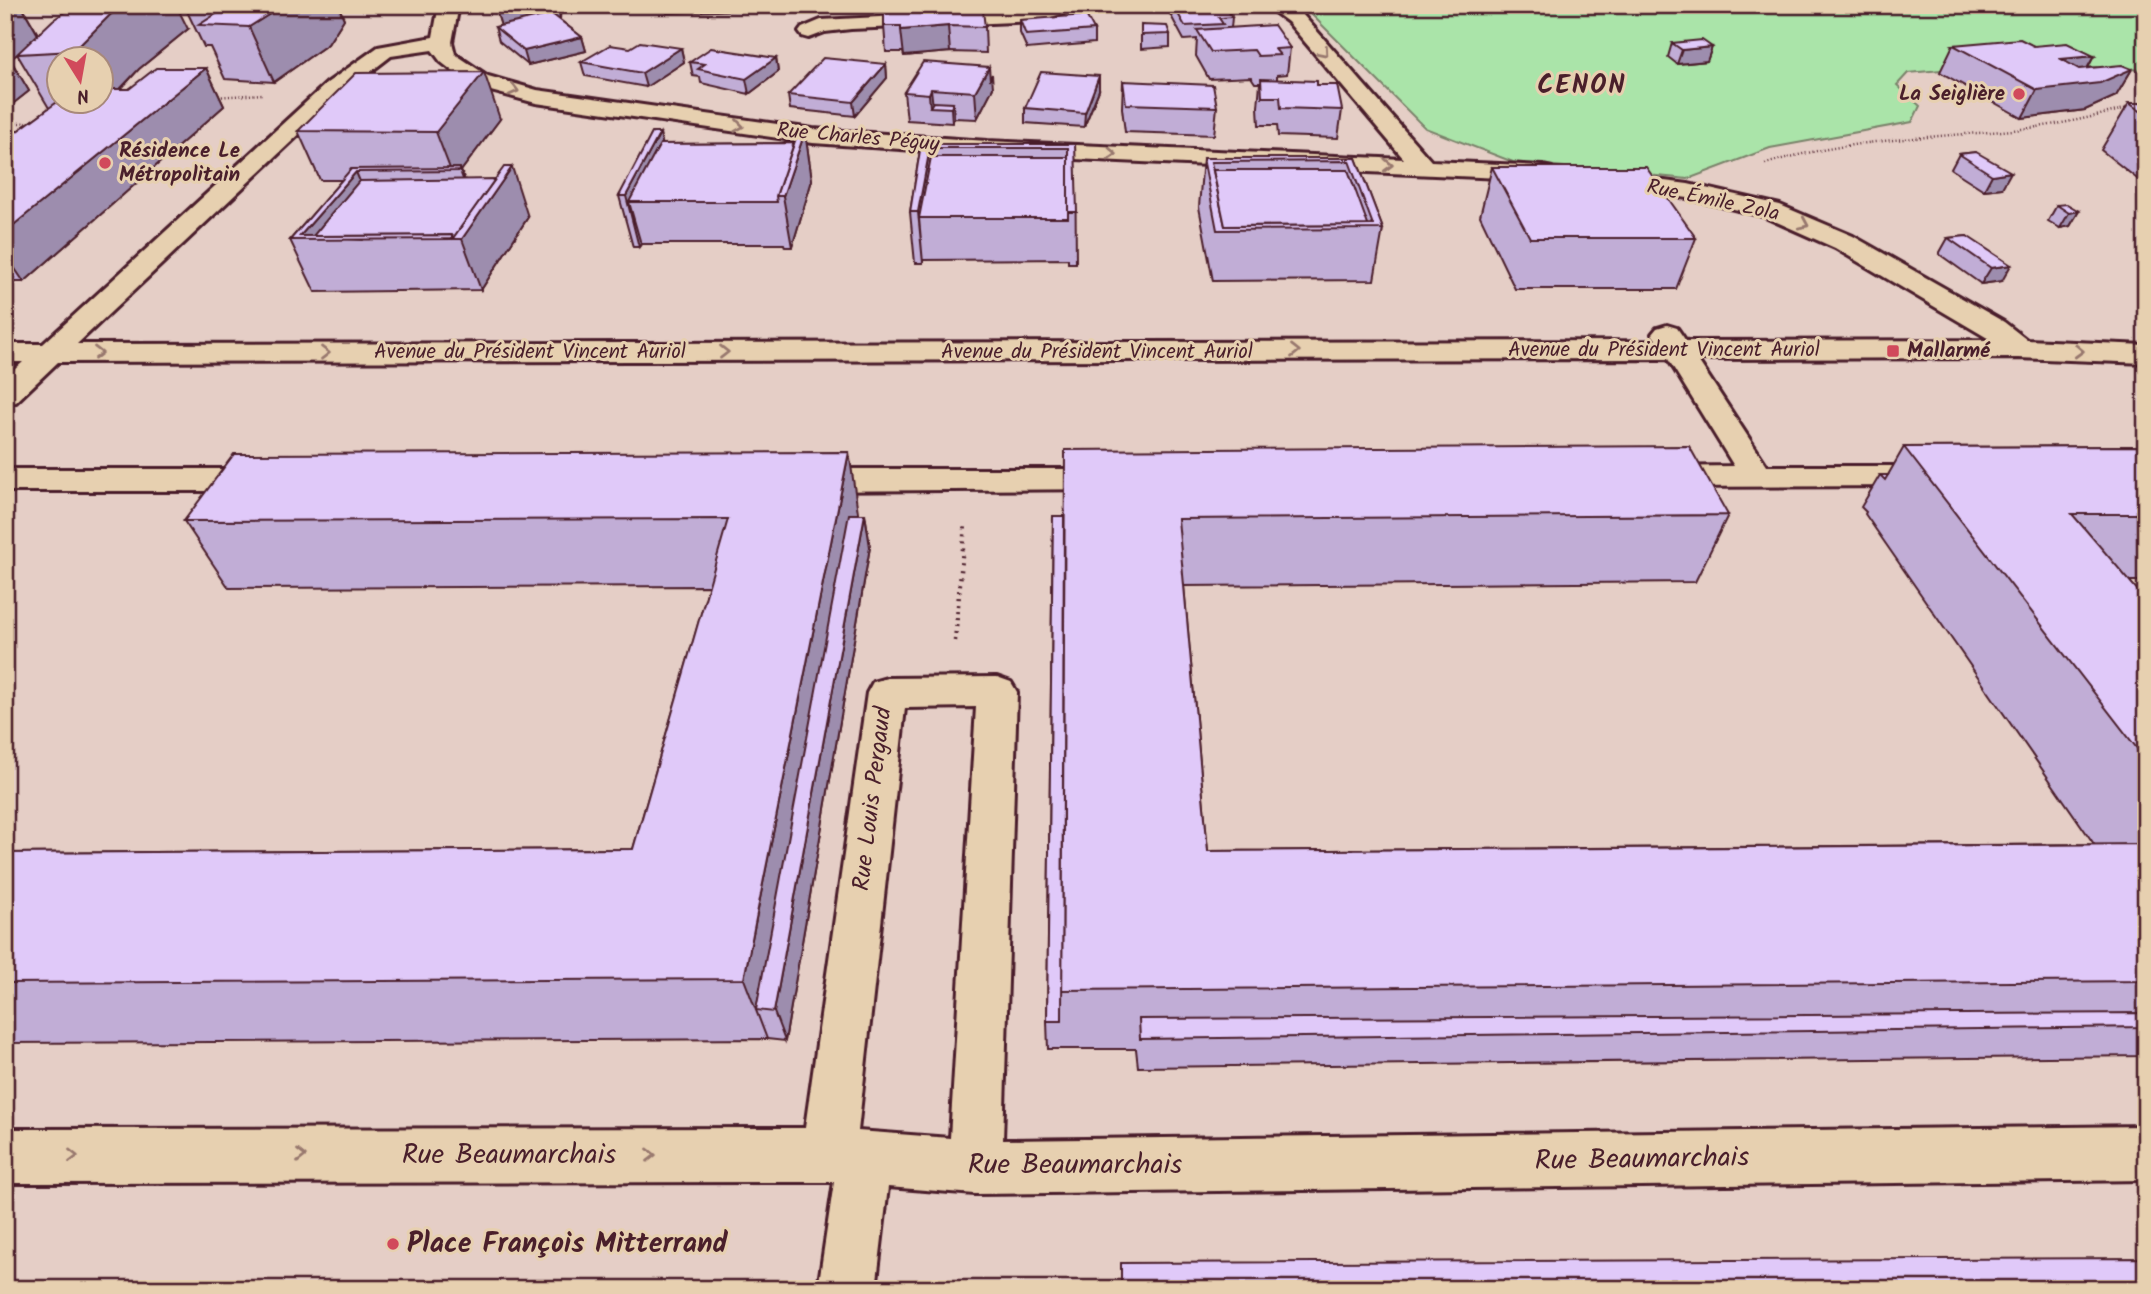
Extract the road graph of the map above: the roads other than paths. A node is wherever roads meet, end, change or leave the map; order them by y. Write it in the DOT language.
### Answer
graph roads {
  1 [pos="449,5"];
  2 [pos="1070,5"];
  3 [pos="1275,5"];
  4 [pos="809,32"];
  5 [pos="442,42"];
  6 [pos="1423,167"];
  7 [pos="1825,261"];
  8 [pos="1898,274"];
  9 [pos="1994,328"];
  10 [pos="5,329"];
  11 [pos="79,329"];
  12 [pos="2146,329"];
  13 [pos="1670,339"];
  14 [pos="2019,349"];
  15 [pos="5,353"];
  16 [pos="48,353"];
  17 [pos="2146,354"];
  18 [pos="5,396"];
  19 [pos="1965,476"];
  20 [pos="1757,477"];
  21 [pos="1619,478"];
  22 [pos="1149,479"];
  23 [pos="5,480"];
  24 [pos="299,480"];
  25 [pos="774,480"];
  26 [pos="2146,1153"];
  27 [pos="846,1155"];
  28 [pos="5,1156"];
  29 [pos="975,1167"];
  30 [pos="847,1289"];
  1 -- 5 [label="street"];
  2 -- 4 [label="street"];
  3 -- 6 [label="street, one-way"];
  5 -- 6 [label="street, Rue Charles Péguy, one-way"];
  5 -- 11 [label="street"];
  6 -- 8 [label="street, Rue Émile Zola, one-way"];
  7 -- 8 [label="street"];
  8 -- 9 [label="street, Rue Émile Zola"];
  9 -- 12 [label="street, Avenue du Président Vincent Auriol"];
  9 -- 13 [label="street, Avenue du Président Vincent Auriol"];
  9 -- 14 [label="street, Rue Émile Zola"];
  10 -- 11 [label="street, Avenue du Président Vincent Auriol"];
  11 -- 13 [label="street, Avenue du Président Vincent Auriol"];
  11 -- 16 [label="street"];
  13 -- 14 [label="street, Avenue du Président Vincent Auriol"];
  16 -- 13 [label="street, Avenue du Président Vincent Auriol, one-way"];
  13 -- 20 [label="street"];
  14 -- 17 [label="street, Avenue du Président Vincent Auriol, one-way"];
  15 -- 16 [label="street, Avenue du Président Vincent Auriol"];
  16 -- 18 [label="street"];
  19 -- 20 [label="street"];
  20 -- 21 [label="street"];
  22 -- 25 [label="street"];
  23 -- 24 [label="street"];
  26 -- 29 [label="street, Rue Beaumarchais"];
  28 -- 27 [label="street, Rue Beaumarchais, one-way"];
  27 -- 29 [label="street, Rue Beaumarchais"];
  27 -- 29 [label="street, Rue Louis Pergaud"];
  27 -- 30 [label="street, Rue Louis Pergaud"];
}
